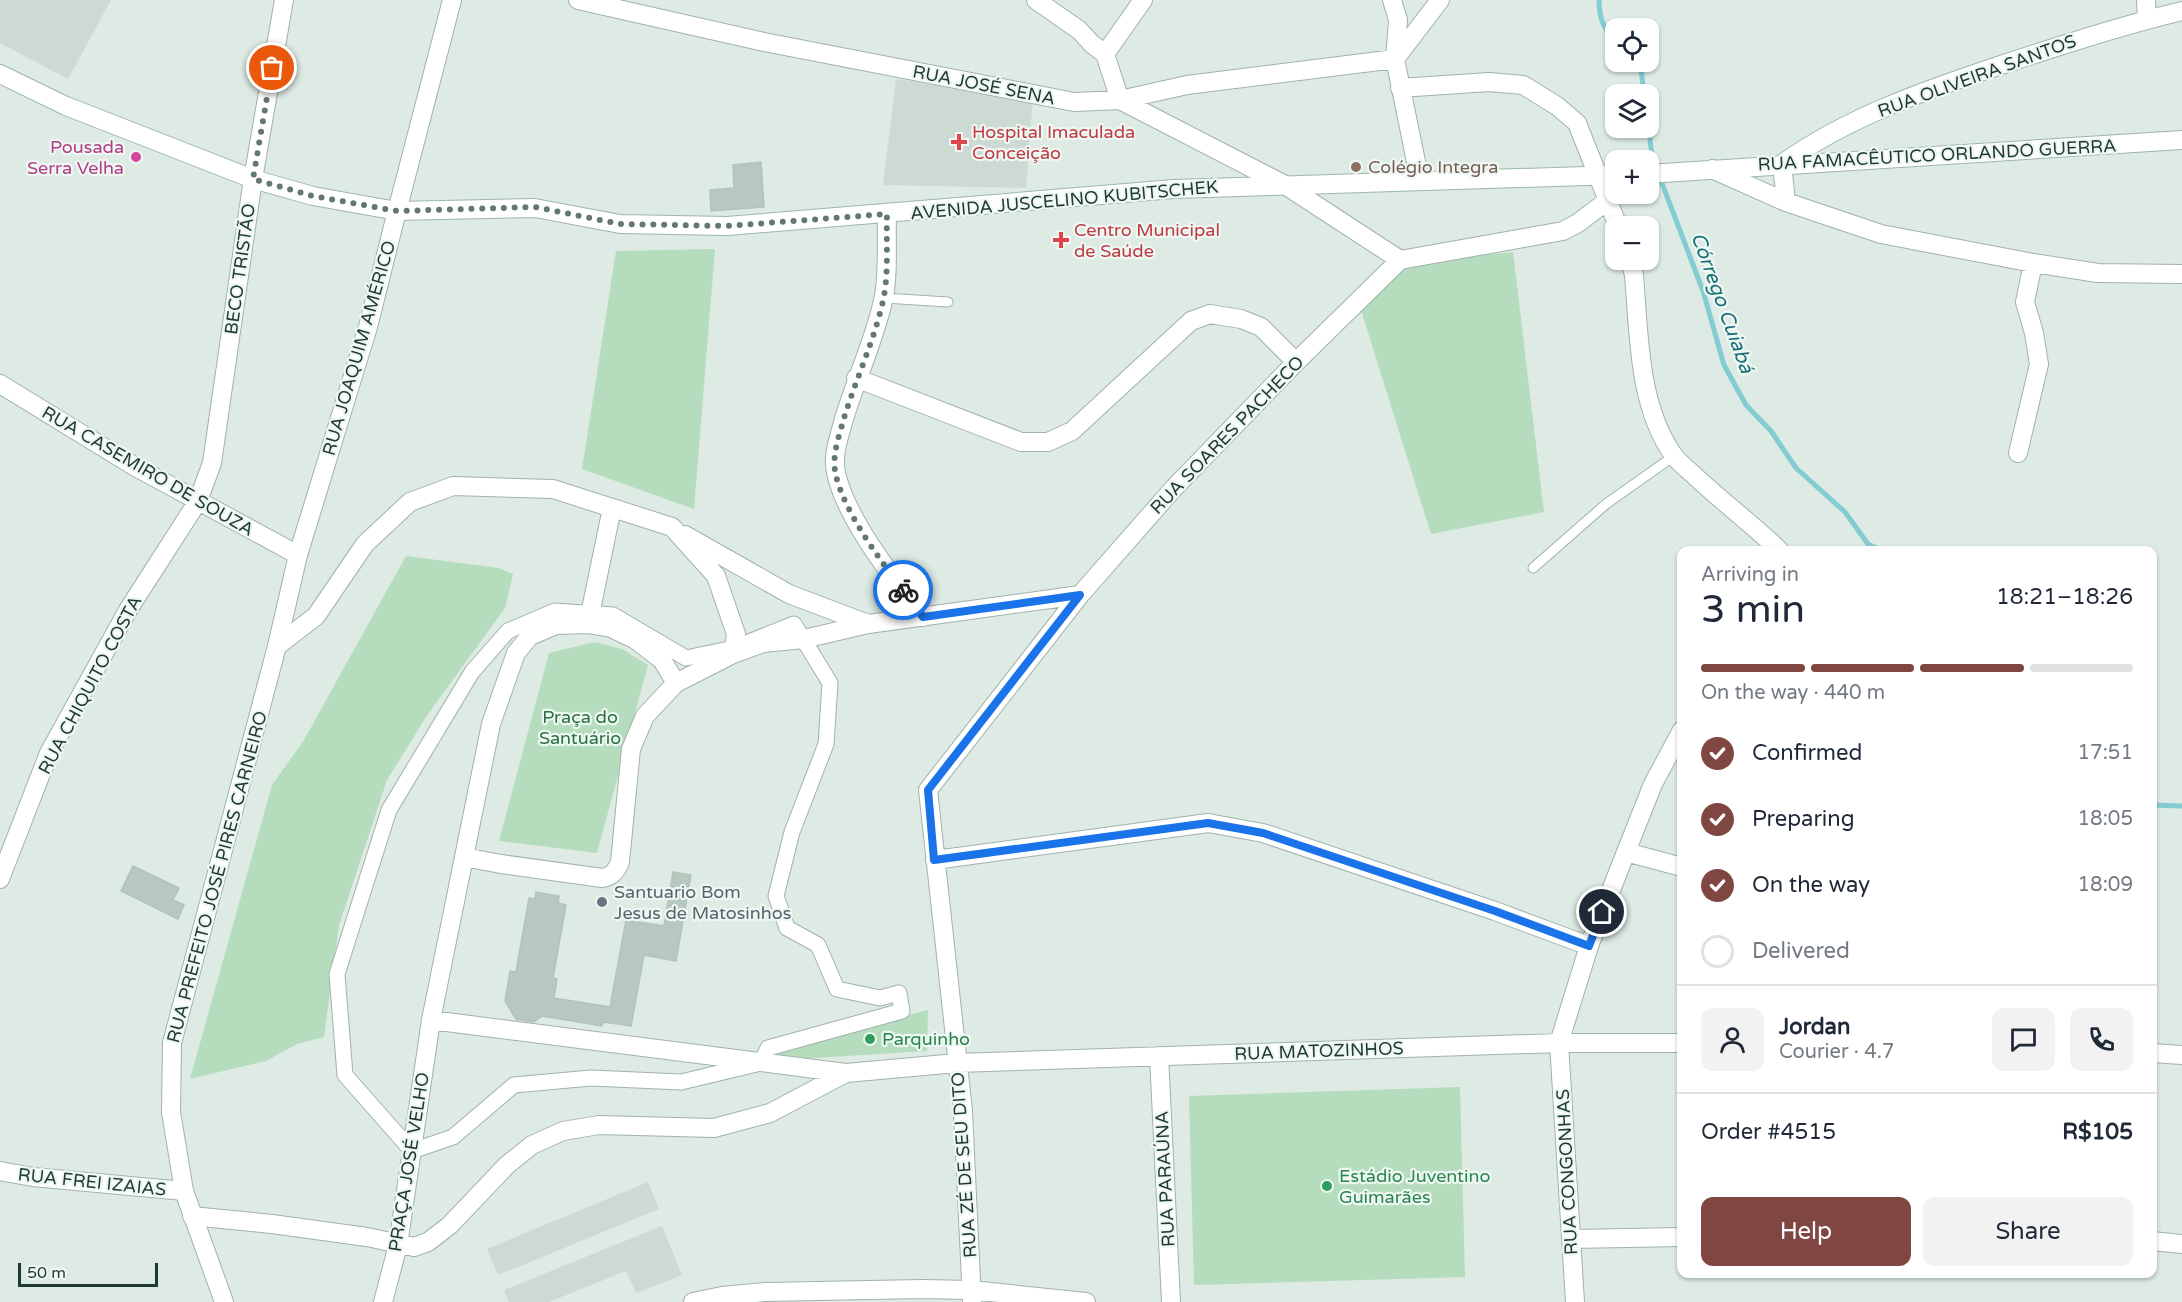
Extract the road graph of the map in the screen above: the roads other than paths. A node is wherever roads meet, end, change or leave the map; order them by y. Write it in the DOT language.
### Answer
graph roads {
  1 [pos="284,0"];
  2 [pos="452,0"];
  3 [pos="578,0"];
  4 [pos="1036,0"];
  5 [pos="1143,0"];
  6 [pos="1392,0"];
  7 [pos="1440,0"];
  8 [pos="2146,0"];
  9 [pos="649,8"];
  10 [pos="2182,11"];
  11 [pos="2147,19"];
  12 [pos="1105,54"];
  13 [pos="1395,59"];
  14 [pos="0,74"];
  15 [pos="1400,88"];
  16 [pos="1120,100"];
  17 [pos="2182,140"];
  18 [pos="1782,164"];
  19 [pos="1712,169"];
  20 [pos="1605,172"];
  21 [pos="1659,173"];
  22 [pos="1605,176"];
  23 [pos="253,179"];
  24 [pos="1420,181"];
  25 [pos="1285,185"];
  26 [pos="1786,202"];
  27 [pos="1605,203"];
  28 [pos="397,211"];
  29 [pos="887,214"];
  30 [pos="1400,260"];
  31 [pos="2033,263"];
  32 [pos="1633,270"];
  33 [pos="2182,274"];
  34 [pos="884,298"];
  35 [pos="948,302"];
  36 [pos="1296,362"];
  37 [pos="856,378"];
  38 [pos="0,384"];
  39 [pos="2018,453"];
  40 [pos="1674,456"];
  41 [pos="198,501"];
  42 [pos="612,508"];
  43 [pos="672,527"];
  44 [pos="1775,546"];
  45 [pos="298,555"];
  46 [pos="1533,568"];
  47 [pos="1080,595"];
  48 [pos="923,617"];
  49 [pos="589,619"];
  50 [pos="868,624"];
  51 [pos="804,639"];
  52 [pos="278,646"];
  53 [pos="734,651"];
  54 [pos="676,683"];
  55 [pos="1677,739"];
  56 [pos="928,790"];
  57 [pos="1626,852"];
  58 [pos="464,857"];
  59 [pos="934,860"];
  60 [pos="1677,866"];
  61 [pos="0,879"];
  62 [pos="1589,946"];
  63 [pos="431,1020"];
  64 [pos="1559,1043"];
  65 [pos="1677,1043"];
  66 [pos="2157,1053"];
  67 [pos="2182,1055"];
  68 [pos="1159,1056"];
  69 [pos="761,1063"];
  70 [pos="957,1063"];
  71 [pos="846,1073"];
  72 [pos="412,1151"];
  73 [pos="0,1171"];
  74 [pos="184,1191"];
  75 [pos="192,1216"];
  76 [pos="1677,1237"];
  77 [pos="1570,1239"];
  78 [pos="2157,1242"];
  79 [pos="2182,1244"];
  80 [pos="398,1245"];
  81 [pos="971,1296"];
  82 [pos="224,1302"];
  83 [pos="383,1302"];
  84 [pos="695,1302"];
  85 [pos="1086,1302"];
  86 [pos="1171,1302"];
  87 [pos="1575,1302"];
  1 -- 23 [label="street, BECO TRISTÃO"];
  2 -- 28 [label="street, RUA JOAQUIM AMÉRICO"];
  3 -- 9 [label="street, RUA JOSÉ SENA"];
  4 -- 12 [label="street"];
  5 -- 12 [label="street"];
  6 -- 13 [label="street"];
  7 -- 13 [label="street"];
  8 -- 11 [label="street"];
  9 -- 16 [label="street, RUA JOSÉ SENA"];
  10 -- 11 [label="street, RUA OLIVEIRA SANTOS"];
  11 -- 18 [label="street, RUA OLIVEIRA SANTOS"];
  12 -- 16 [label="street"];
  13 -- 15 [label="street"];
  13 -- 16 [label="street, RUA JOSÉ SENA"];
  14 -- 23 [label="street, AVENIDA JUSCELINO KUBITSCHEK"];
  15 -- 20 [label="street"];
  15 -- 24 [label="street"];
  16 -- 25 [label="street"];
  17 -- 18 [label="street, RUA FAMACÊUTICO ORLANDO GUERRA"];
  18 -- 19 [label="street, RUA FAMACÊUTICO ORLANDO GUERRA"];
  18 -- 26 [label="street"];
  19 -- 21 [label="street, RUA FAMACÊUTICO ORLANDO GUERRA"];
  19 -- 26 [label="street"];
  22 -- 24 [label="street, AVENIDA JUSCELINO KUBITSCHEK"];
  23 -- 28 [label="street, AVENIDA JUSCELINO KUBITSCHEK"];
  23 -- 41 [label="street, BECO TRISTÃO"];
  24 -- 25 [label="street, AVENIDA JUSCELINO KUBITSCHEK"];
  25 -- 29 [label="street, AVENIDA JUSCELINO KUBITSCHEK"];
  25 -- 30 [label="street"];
  26 -- 31 [label="street"];
  27 -- 30 [label="street"];
  28 -- 29 [label="street, AVENIDA JUSCELINO KUBITSCHEK"];
  28 -- 45 [label="street, RUA JOAQUIM AMÉRICO"];
  29 -- 34 [label="street"];
  30 -- 36 [label="street, RUA SOARES PACHECO"];
  31 -- 33 [label="street"];
  31 -- 39 [label="street"];
  32 -- 40 [label="street"];
  34 -- 35 [label="lane"];
  34 -- 37 [label="street"];
  36 -- 37 [label="street"];
  36 -- 47 [label="street, RUA SOARES PACHECO"];
  37 -- 48 [label="street"];
  38 -- 41 [label="street, RUA CASEMIRO DE SOUZA"];
  40 -- 44 [label="street"];
  40 -- 46 [label="lane"];
  41 -- 45 [label="street, RUA CASEMIRO DE SOUZA"];
  41 -- 61 [label="street, RUA CHIQUITO COSTA"];
  42 -- 43 [label="street"];
  42 -- 49 [label="street"];
  42 -- 52 [label="street"];
  43 -- 50 [label="street"];
  43 -- 53 [label="street"];
  45 -- 52 [label="street, RUA PREFEITO JOSÉ PIRES CARNEIRO"];
  47 -- 48 [label="street"];
  47 -- 56 [label="street, RUA SOARES PACHECO"];
  48 -- 50 [label="street"];
  49 -- 53 [label="street"];
  49 -- 54 [label="street"];
  49 -- 58 [label="street"];
  49 -- 72 [label="street"];
  50 -- 51 [label="street"];
  51 -- 53 [label="street"];
  51 -- 69 [label="street"];
  52 -- 74 [label="street, RUA PREFEITO JOSÉ PIRES CARNEIRO"];
  53 -- 54 [label="street"];
  54 -- 58 [label="street"];
  55 -- 57 [label="street"];
  56 -- 59 [label="street, RUA ZÉ DE SEU DITO"];
  57 -- 60 [label="street"];
  57 -- 62 [label="street"];
  58 -- 63 [label="street, PRAÇA JOSÉ VELHO"];
  59 -- 62 [label="street"];
  59 -- 70 [label="street, RUA ZÉ DE SEU DITO"];
  62 -- 64 [label="street"];
  63 -- 69 [label="street"];
  63 -- 72 [label="street, PRAÇA JOSÉ VELHO"];
  64 -- 65 [label="street, RUA MATOZINHOS"];
  64 -- 68 [label="street, RUA MATOZINHOS"];
  64 -- 77 [label="street, RUA CONGONHAS"];
  66 -- 67 [label="street"];
  68 -- 70 [label="street, RUA MATOZINHOS"];
  68 -- 86 [label="street, RUA PARAÚNA"];
  69 -- 71 [label="street"];
  69 -- 72 [label="street"];
  70 -- 71 [label="street, RUA MATOZINHOS"];
  70 -- 81 [label="street, RUA ZÉ DE SEU DITO"];
  71 -- 80 [label="street"];
  72 -- 80 [label="street, PRAÇA JOSÉ VELHO"];
  73 -- 74 [label="street, RUA FREI IZAIAS"];
  74 -- 75 [label="street, RUA PREFEITO JOSÉ PIRES CARNEIRO"];
  75 -- 80 [label="street"];
  75 -- 82 [label="street, RUA PREFEITO JOSÉ PIRES CARNEIRO"];
  76 -- 77 [label="street"];
  77 -- 87 [label="street, RUA CONGONHAS"];
  78 -- 79 [label="street"];
  80 -- 83 [label="street, PRAÇA JOSÉ VELHO"];
  81 -- 84 [label="street"];
  81 -- 85 [label="street"];
}
